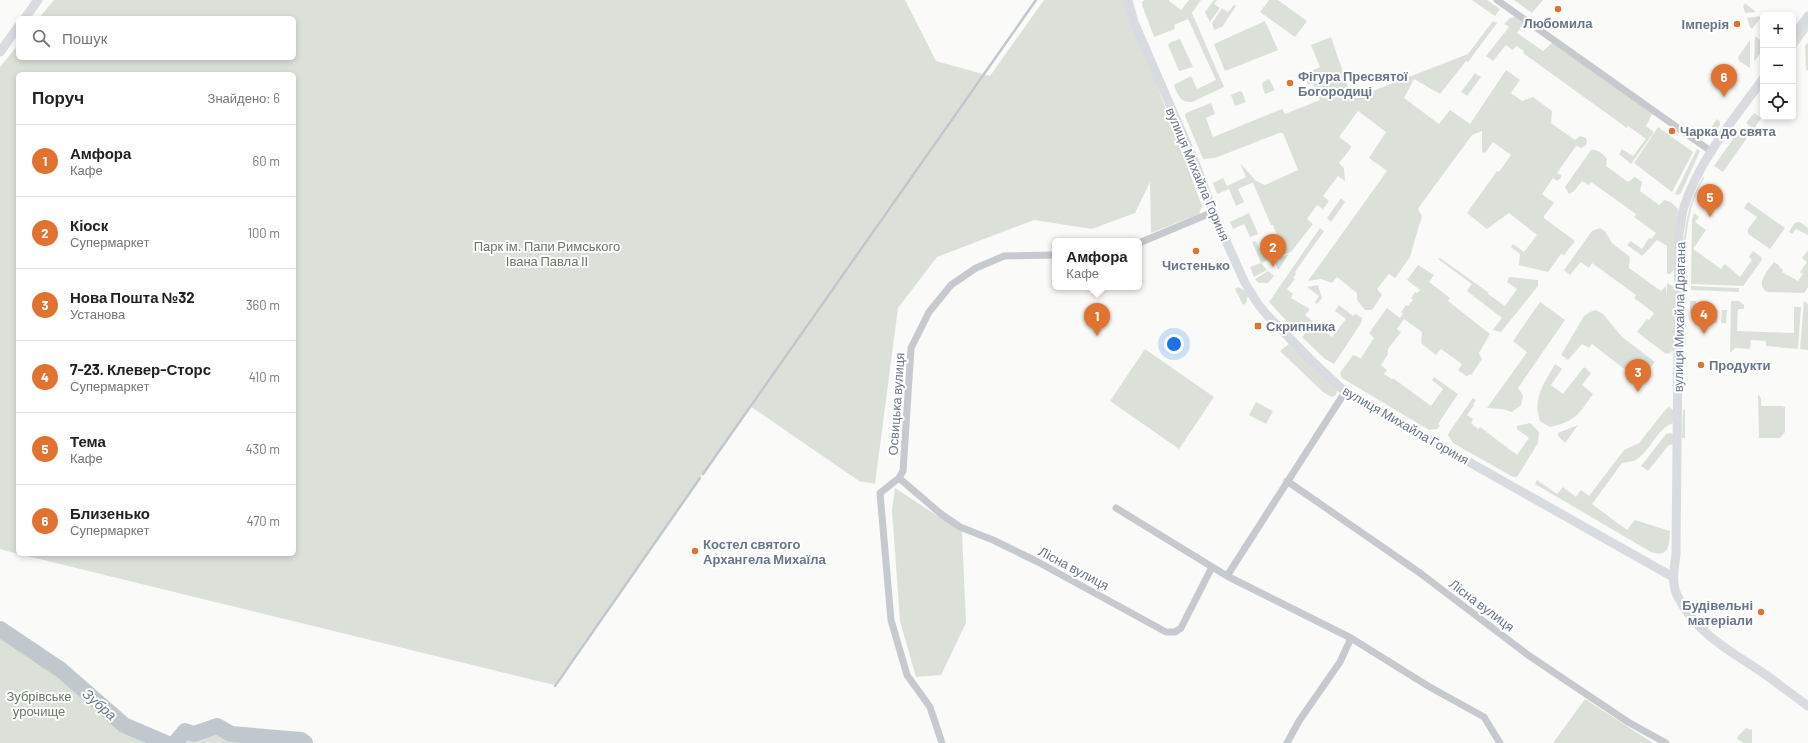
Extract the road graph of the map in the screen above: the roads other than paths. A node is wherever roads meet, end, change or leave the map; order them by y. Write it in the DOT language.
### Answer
graph roads {
  1 [pos="38,0"];
  2 [pos="1128,0"];
  3 [pos="1496,0"];
  4 [pos="26,16"];
  5 [pos="1808,16"];
  6 [pos="16,30"];
  7 [pos="1796,33"];
  8 [pos="0,52"];
  9 [pos="1760,83"];
  10 [pos="1712,152"];
  11 [pos="1213,212"];
  12 [pos="1142,241"];
  13 [pos="1052,256"];
  14 [pos="1343,394"];
  15 [pos="900,478"];
  16 [pos="1287,481"];
  17 [pos="1116,508"];
  18 [pos="1212,567"];
  19 [pos="1227,576"];
  20 [pos="1673,577"];
  21 [pos="1351,638"];
  22 [pos="1808,706"];
  23 [pos="942,743"];
  24 [pos="1287,743"];
  25 [pos="1500,743"];
  26 [pos="1666,743"];
  1 -- 4 [label="street"];
  2 -- 11 [label="street, вулиця Михайла Гориня"];
  3 -- 10 [label="street"];
  5 -- 7 [label="street"];
  6 -- 8 [label="street"];
  9 -- 10 [label="street, вулиця Михайла Драгана"];
  10 -- 20 [label="street, вулиця Михайла Драгана"];
  11 -- 12 [label="street"];
  11 -- 14 [label="street, вулиця Михайла Гориня"];
  13 -- 15 [label="street, Освицька вулиця"];
  14 -- 16 [label="street"];
  14 -- 20 [label="street, вулиця Михайла Гориня"];
  15 -- 18 [label="street, Лісна вулиця"];
  15 -- 23 [label="street"];
  16 -- 19 [label="street"];
  16 -- 26 [label="street, Лісна вулиця"];
  17 -- 18 [label="street"];
  18 -- 19 [label="street"];
  19 -- 21 [label="street"];
  20 -- 22 [label="street"];
  21 -- 24 [label="street"];
  21 -- 25 [label="street"];
}
